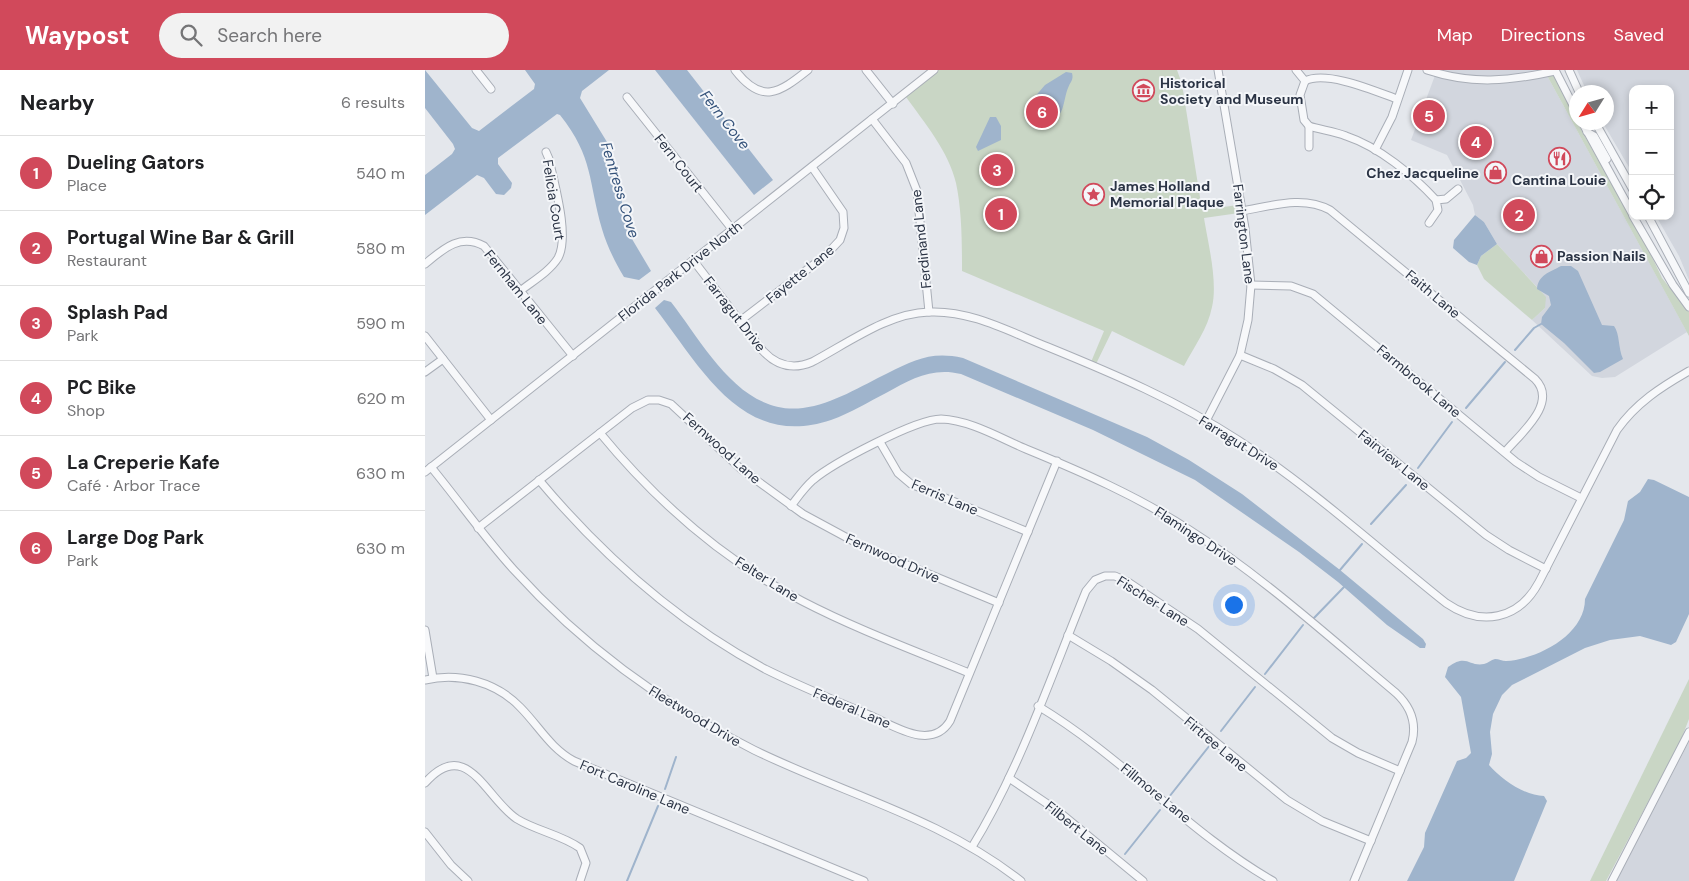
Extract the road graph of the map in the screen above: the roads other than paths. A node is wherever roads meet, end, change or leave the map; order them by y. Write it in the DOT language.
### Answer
graph roads {
  1 [pos="476,70"];
  2 [pos="735,70"];
  3 [pos="808,70"];
  4 [pos="866,70"];
  5 [pos="934,70"];
  6 [pos="1218,70"];
  7 [pos="1296,70"];
  8 [pos="1408,70"];
  9 [pos="1427,70"];
  10 [pos="1569,70"];
  11 [pos="1555,71"];
  12 [pos="1305,81"];
  13 [pos="1576,85"];
  14 [pos="491,89"];
  15 [pos="627,96"];
  16 [pos="1569,98"];
  17 [pos="1397,99"];
  18 [pos="893,104"];
  19 [pos="872,119"];
  20 [pos="1309,126"];
  21 [pos="1599,130"];
  22 [pos="1587,132"];
  23 [pos="1309,147"];
  24 [pos="1375,150"];
  25 [pos="546,152"];
  26 [pos="812,167"];
  27 [pos="1629,183"];
  28 [pos="1629,186"];
  29 [pos="1458,189"];
  30 [pos="1436,200"];
  31 [pos="1629,209"];
  32 [pos="1242,211"];
  33 [pos="1635,220"];
  34 [pos="1650,220"];
  35 [pos="1429,223"];
  36 [pos="732,229"];
  37 [pos="693,260"];
  38 [pos="425,264"];
  39 [pos="1251,285"];
  40 [pos="521,291"];
  41 [pos="1689,293"];
  42 [pos="1689,307"];
  43 [pos="929,312"];
  44 [pos="740,321"];
  45 [pos="425,336"];
  46 [pos="1239,355"];
  47 [pos="573,356"];
  48 [pos="443,358"];
  49 [pos="1689,371"];
  50 [pos="425,372"];
  51 [pos="491,420"];
  52 [pos="1206,421"];
  53 [pos="600,432"];
  54 [pos="880,442"];
  55 [pos="1505,452"];
  56 [pos="1057,461"];
  57 [pos="428,470"];
  58 [pos="539,480"];
  59 [pos="1581,498"];
  60 [pos="791,506"];
  61 [pos="479,528"];
  62 [pos="1028,532"];
  63 [pos="1546,569"];
  64 [pos="999,603"];
  65 [pos="425,630"];
  66 [pos="1068,635"];
  67 [pos="969,673"];
  68 [pos="429,679"];
  69 [pos="1039,706"];
  70 [pos="1689,732"];
  71 [pos="1400,771"];
  72 [pos="1009,778"];
  73 [pos="425,783"];
  74 [pos="425,832"];
  75 [pos="1371,842"];
  76 [pos="972,847"];
  77 [pos="468,881"];
  78 [pos="580,881"];
  79 [pos="864,881"];
  80 [pos="1021,881"];
  81 [pos="1143,881"];
  82 [pos="1273,881"];
  83 [pos="1354,881"];
  84 [pos="1612,881"];
  1 -- 14 [label="street"];
  2 -- 3 [label="street"];
  4 -- 18 [label="street"];
  5 -- 18 [label="street, Florida Park Drive North"];
  6 -- 32 [label="street, Farrington Lane"];
  7 -- 12 [label="street"];
  8 -- 17 [label="street"];
  9 -- 11 [label="street"];
  10 -- 13 [label="street"];
  11 -- 16 [label="street"];
  12 -- 17 [label="street"];
  12 -- 20 [label="street"];
  15 -- 36 [label="street, Fern Court"];
  17 -- 24 [label="street"];
  18 -- 19 [label="street, Florida Park Drive North"];
  19 -- 26 [label="street, Florida Park Drive North"];
  19 -- 43 [label="street, Ferdinand Lane"];
  20 -- 23 [label="street"];
  20 -- 24 [label="street"];
  21 -- 27 [label="street"];
  22 -- 28 [label="street"];
  22 -- 31 [label="street"];
  24 -- 30 [label="street"];
  25 -- 40 [label="street, Felicia Court"];
  26 -- 36 [label="street, Florida Park Drive North"];
  26 -- 44 [label="street, Fayette Lane"];
  29 -- 30 [label="street"];
  30 -- 35 [label="street"];
  32 -- 39 [label="street, Farrington Lane"];
  32 -- 55 [label="street, Faith Lane"];
  33 -- 42 [label="street"];
  34 -- 41 [label="street"];
  36 -- 37 [label="street, Florida Park Drive North"];
  37 -- 44 [label="street, Farragut Drive"];
  37 -- 47 [label="street, Florida Park Drive North"];
  38 -- 40 [label="street, Fernham Lane"];
  39 -- 46 [label="street, Farrington Lane"];
  39 -- 55 [label="street, Farmbrook Lane"];
  40 -- 47 [label="street, Fernham Lane"];
  43 -- 44 [label="street, Farragut Drive"];
  43 -- 52 [label="street, Farragut Drive"];
  45 -- 48 [label="street"];
  46 -- 52 [label="street, Farrington Lane"];
  46 -- 63 [label="street, Fairview Lane"];
  47 -- 51 [label="street, Florida Park Drive North"];
  48 -- 50 [label="street"];
  48 -- 51 [label="street"];
  49 -- 59 [label="street, Farragut Drive"];
  51 -- 57 [label="street, Florida Park Drive North"];
  52 -- 63 [label="street, Farragut Drive"];
  53 -- 58 [label="street"];
  53 -- 60 [label="street, Fernwood Lane"];
  53 -- 67 [label="street, Felter Lane"];
  54 -- 56 [label="street, Flamingo Drive"];
  54 -- 60 [label="street, Flamingo Drive"];
  54 -- 62 [label="street, Ferris Lane"];
  55 -- 59 [label="street, Farmbrook Lane"];
  56 -- 62 [label="street, Federal Lane"];
  56 -- 71 [label="street, Flamingo Drive"];
  57 -- 61 [label="street, Fleetwood Drive"];
  58 -- 61 [label="street"];
  58 -- 67 [label="street, Federal Lane"];
  59 -- 63 [label="street, Farragut Drive"];
  60 -- 64 [label="street, Fernwood Drive"];
  61 -- 76 [label="street, Fleetwood Drive"];
  62 -- 64 [label="street, Federal Lane"];
  64 -- 67 [label="street, Federal Lane"];
  65 -- 68 [label="street"];
  66 -- 69 [label="street, Fischer Lane"];
  66 -- 71 [label="street, Fischer Lane"];
  66 -- 75 [label="street, Firtree Lane"];
  68 -- 79 [label="street, Fort Caroline Lane"];
  69 -- 72 [label="street, Fischer Lane"];
  69 -- 82 [label="street, Fillmore Lane"];
  70 -- 84 [label="street"];
  71 -- 75 [label="street, Flamingo Drive"];
  72 -- 76 [label="street, Fischer Lane"];
  72 -- 81 [label="street, Filbert Lane"];
  73 -- 78 [label="street"];
  74 -- 77 [label="street"];
  75 -- 83 [label="street, Flamingo Drive"];
  76 -- 80 [label="street, Fleetwood Drive"];
}
